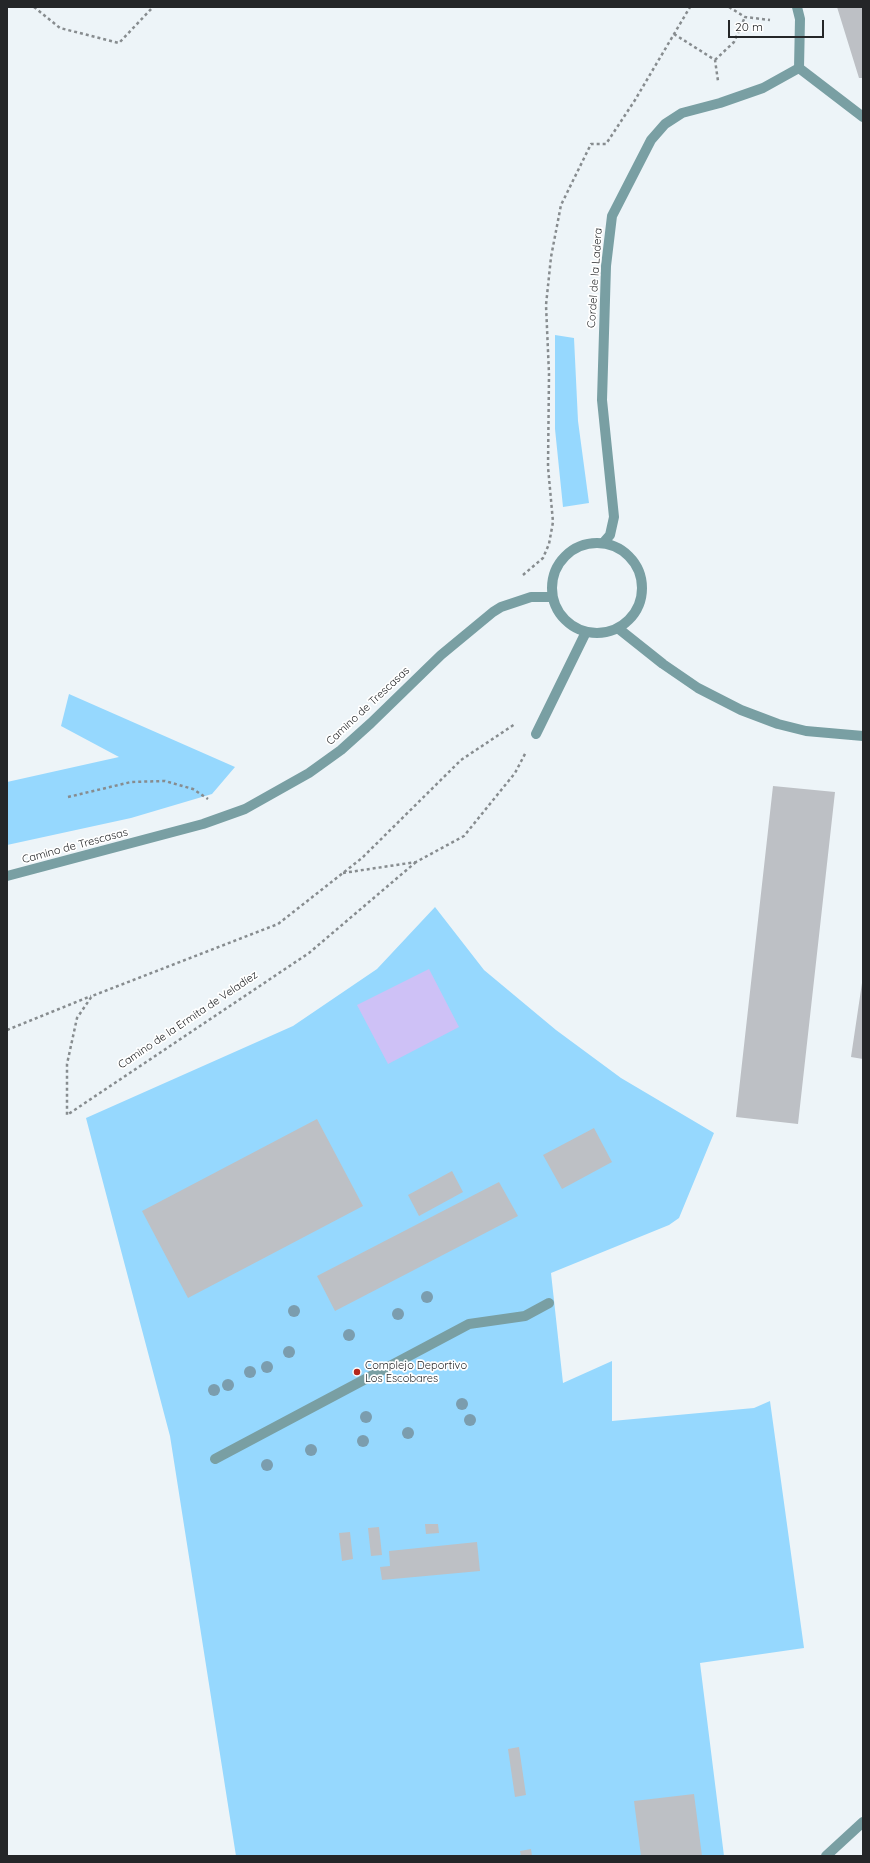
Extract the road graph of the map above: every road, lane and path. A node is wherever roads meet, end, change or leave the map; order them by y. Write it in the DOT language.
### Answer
graph roads {
  1 [pos="34,7"];
  2 [pos="153,7"];
  3 [pos="690,7"];
  4 [pos="729,7"];
  5 [pos="797,7"];
  6 [pos="745,17"];
  7 [pos="770,20"];
  8 [pos="674,34"];
  9 [pos="715,60"];
  10 [pos="799,68"];
  11 [pos="718,82"];
  12 [pos="863,117"];
  13 [pos="603,543"];
  14 [pos="521,577"];
  15 [pos="552,597"];
  16 [pos="619,629"];
  17 [pos="586,632"];
  18 [pos="521,721"];
  19 [pos="536,734"];
  20 [pos="863,736"];
  21 [pos="68,797"];
  22 [pos="226,816"];
  23 [pos="416,862"];
  24 [pos="342,874"];
  25 [pos="7,876"];
  26 [pos="92,996"];
  27 [pos="7,1030"];
  28 [pos="549,1303"];
  29 [pos="215,1458"];
  30 [pos="863,1822"];
  31 [pos="826,1856"];
  1 -- 2 [label="path"];
  3 -- 8 [label="path"];
  4 -- 6 [label="path"];
  5 -- 10 [label="street"];
  6 -- 7 [label="path"];
  6 -- 9 [label="path"];
  8 -- 9 [label="path"];
  8 -- 14 [label="path"];
  9 -- 11 [label="path"];
  10 -- 12 [label="street"];
  10 -- 13 [label="street, Cordel de la Ladera"];
  13 -- 15 [label="street"];
  13 -- 16 [label="street"];
  15 -- 17 [label="street"];
  15 -- 22 [label="street, Camino de Trescasas"];
  16 -- 17 [label="street"];
  16 -- 20 [label="street"];
  17 -- 19 [label="street"];
  18 -- 24 [label="path, Camino de la Ermita de Veladíez"];
  19 -- 23 [label="path, Camino de la Ermita de Veladíez"];
  21 -- 22 [label="path"];
  22 -- 25 [label="street, Camino de Trescasas"];
  23 -- 24 [label="path, Camino de la Ermita de Veladíez"];
  23 -- 26 [label="path, Camino de la Ermita de Veladíez"];
  24 -- 26 [label="path, Camino de la Ermita de Veladíez"];
  26 -- 27 [label="path, Camino de la Ermita de Veladíez"];
  28 -- 29 [label="street"];
  30 -- 31 [label="street"];
}
